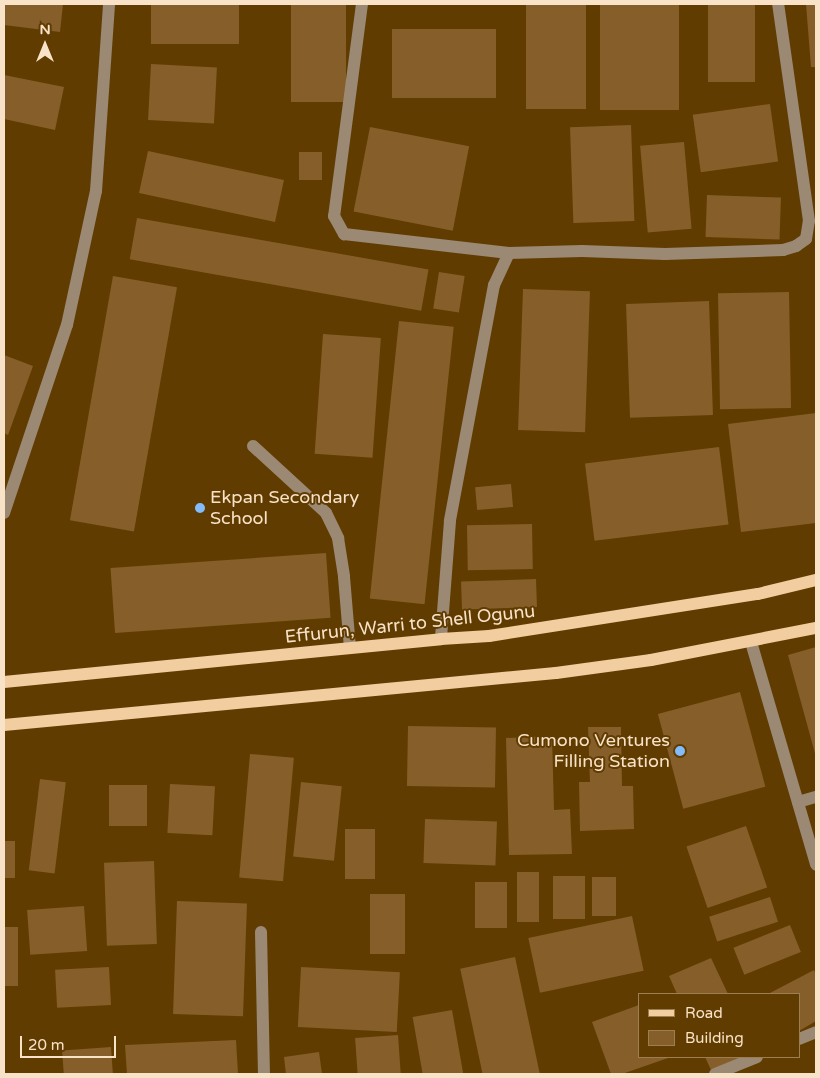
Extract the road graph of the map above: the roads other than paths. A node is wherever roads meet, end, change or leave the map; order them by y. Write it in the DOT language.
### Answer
graph roads {
  1 [pos="109,4"];
  2 [pos="362,4"];
  3 [pos="778,4"];
  4 [pos="509,253"];
  5 [pos="253,446"];
  6 [pos="4,513"];
  7 [pos="816,580"];
  8 [pos="816,628"];
  9 [pos="441,639"];
  10 [pos="750,642"];
  11 [pos="350,648"];
  12 [pos="4,682"];
  13 [pos="4,725"];
  14 [pos="816,797"];
  15 [pos="798,802"];
  16 [pos="816,865"];
  17 [pos="261,932"];
  18 [pos="816,1032"];
  19 [pos="800,1039"];
  20 [pos="755,1058"];
  21 [pos="264,1074"];
  22 [pos="715,1074"];
  1 -- 6 [label="street"];
  2 -- 4 [label="street"];
  3 -- 4 [label="street"];
  4 -- 9 [label="street"];
  5 -- 11 [label="street"];
  7 -- 9 [label="main road, Effurun, Warri to Shell Ogunu"];
  8 -- 10 [label="main road"];
  9 -- 11 [label="main road, Effurun, Warri to Shell Ogunu"];
  10 -- 13 [label="main road"];
  10 -- 15 [label="street"];
  11 -- 12 [label="main road, Effurun, Warri to Shell Ogunu"];
  14 -- 15 [label="street"];
  15 -- 16 [label="street"];
  17 -- 21 [label="street"];
  18 -- 19 [label="street"];
  20 -- 22 [label="street"];
}
